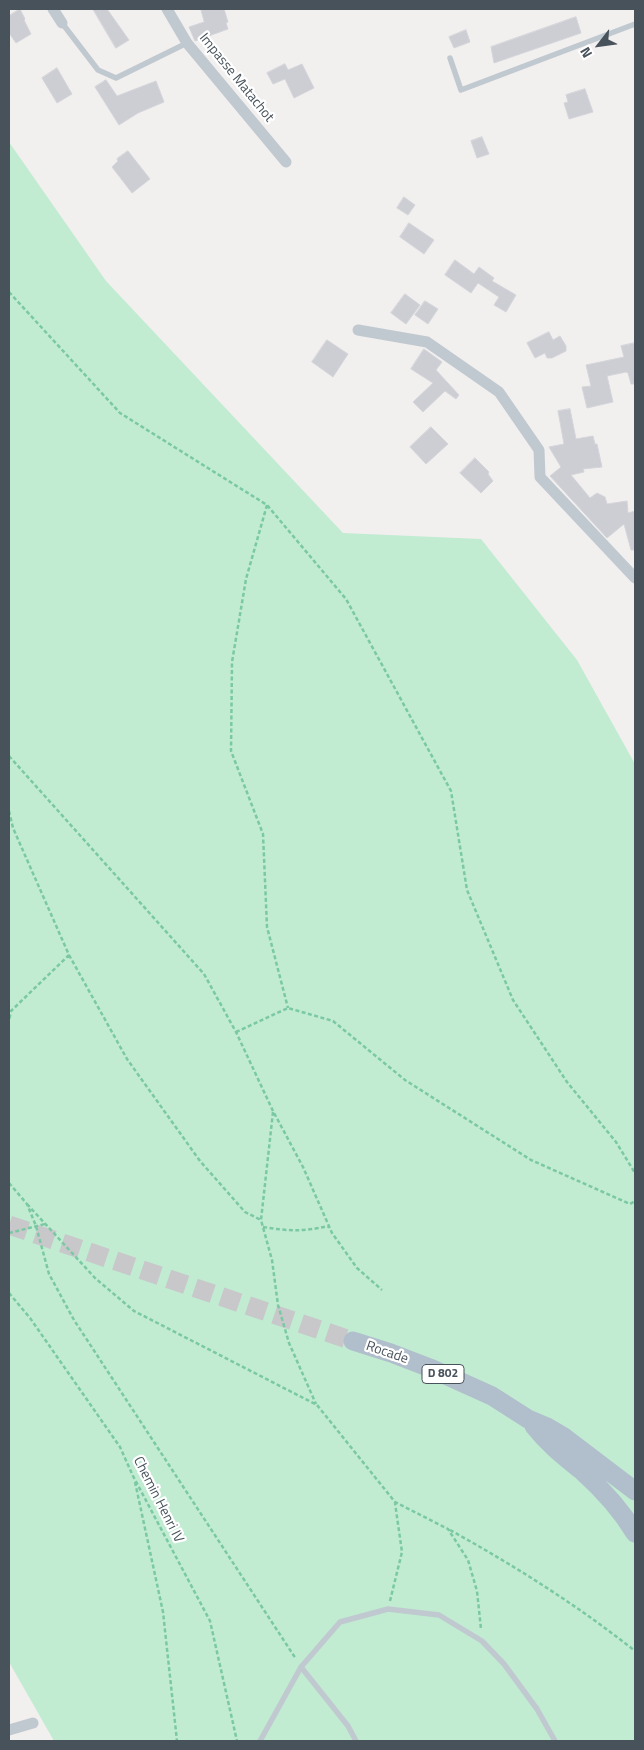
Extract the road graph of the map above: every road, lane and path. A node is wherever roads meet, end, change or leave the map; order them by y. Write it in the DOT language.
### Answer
graph roads {
  1 [pos="54,9"];
  2 [pos="167,9"];
  3 [pos="62,23"];
  4 [pos="635,24"];
  5 [pos="187,43"];
  6 [pos="450,58"];
  7 [pos="286,162"];
  8 [pos="9,292"];
  9 [pos="358,330"];
  10 [pos="267,505"];
  11 [pos="635,578"];
  12 [pos="9,756"];
  13 [pos="9,811"];
  14 [pos="70,955"];
  15 [pos="288,1008"];
  16 [pos="9,1021"];
  17 [pos="236,1032"];
  18 [pos="273,1111"];
  19 [pos="635,1173"];
  20 [pos="9,1183"];
  21 [pos="635,1201"];
  22 [pos="27,1204"];
  23 [pos="261,1220"];
  24 [pos="45,1224"];
  25 [pos="36,1226"];
  26 [pos="263,1227"];
  27 [pos="9,1233"];
  28 [pos="332,1233"];
  29 [pos="382,1290"];
  30 [pos="9,1293"];
  31 [pos="353,1341"];
  32 [pos="317,1405"];
  33 [pos="528,1419"];
  34 [pos="133,1476"];
  35 [pos="635,1491"];
  36 [pos="395,1502"];
  37 [pos="448,1529"];
  38 [pos="635,1533"];
  39 [pos="388,1609"];
  40 [pos="482,1641"];
  41 [pos="635,1651"];
  42 [pos="301,1667"];
  43 [pos="34,1723"];
  44 [pos="9,1730"];
  45 [pos="177,1741"];
  46 [pos="237,1741"];
  47 [pos="260,1741"];
  48 [pos="356,1741"];
  49 [pos="555,1741"];
  1 -- 3 [label="street"];
  2 -- 5 [label="street, Impasse Matachot"];
  3 -- 5 [label="lane"];
  4 -- 6 [label="lane"];
  5 -- 7 [label="street, Impasse Matachot"];
  8 -- 10 [label="path"];
  9 -- 11 [label="street"];
  10 -- 15 [label="path"];
  10 -- 19 [label="path"];
  12 -- 17 [label="path"];
  13 -- 14 [label="path"];
  14 -- 16 [label="path"];
  14 -- 23 [label="path"];
  15 -- 17 [label="path"];
  15 -- 21 [label="path"];
  17 -- 18 [label="path"];
  18 -- 23 [label="path"];
  18 -- 28 [label="path"];
  20 -- 22 [label="path"];
  22 -- 24 [label="path"];
  22 -- 25 [label="path"];
  23 -- 26 [label="path"];
  24 -- 25 [label="path"];
  24 -- 32 [label="path"];
  25 -- 27 [label="path"];
  25 -- 42 [label="path"];
  26 -- 28 [label="path"];
  26 -- 32 [label="path"];
  28 -- 29 [label="path"];
  30 -- 34 [label="path, Chemin Henri IV"];
  31 -- 33 [label="main road, Rocade / D 802"];
  32 -- 36 [label="path"];
  33 -- 35 [label="main road, D 802"];
  33 -- 38 [label="main road, D 802"];
  34 -- 45 [label="path"];
  34 -- 46 [label="path, Chemin Henri IV"];
  36 -- 37 [label="path"];
  36 -- 39 [label="path"];
  37 -- 40 [label="path"];
  37 -- 41 [label="path"];
  39 -- 40 [label="lane"];
  39 -- 42 [label="lane"];
  40 -- 49 [label="lane"];
  42 -- 47 [label="lane"];
  42 -- 48 [label="lane"];
  43 -- 44 [label="street"];
}
